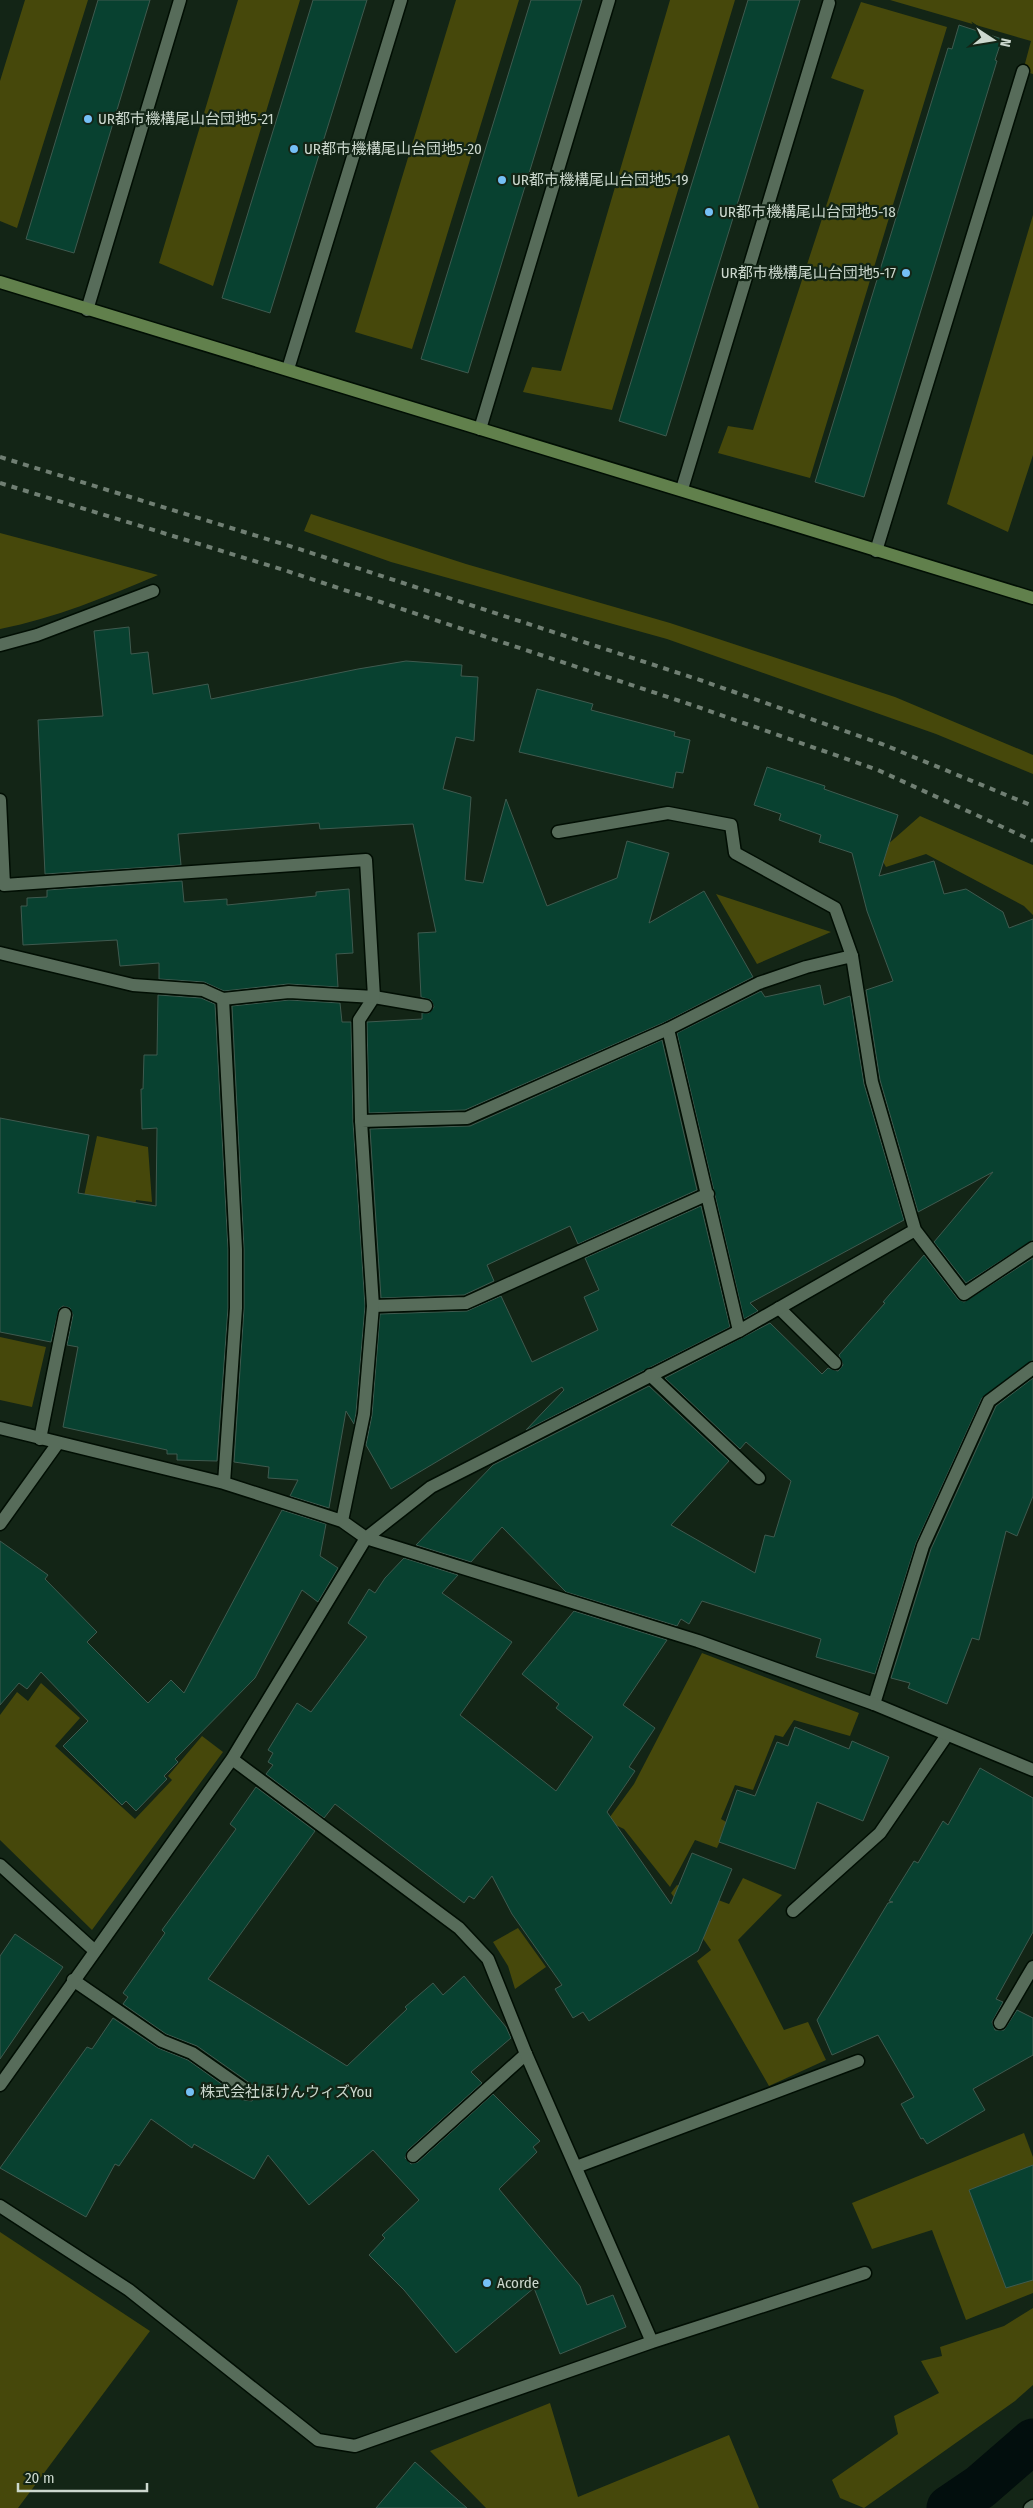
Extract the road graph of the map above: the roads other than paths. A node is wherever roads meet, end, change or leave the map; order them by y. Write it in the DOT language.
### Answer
graph roads {
  1 [pos="180,0"];
  2 [pos="401,0"];
  3 [pos="610,0"];
  4 [pos="829,3"];
  5 [pos="1023,71"];
  6 [pos="0,282"];
  7 [pos="87,310"];
  8 [pos="288,369"];
  9 [pos="480,429"];
  10 [pos="682,489"];
  11 [pos="876,551"];
  12 [pos="153,591"];
  13 [pos="1033,598"];
  14 [pos="0,645"];
  15 [pos="0,800"];
  16 [pos="558,832"];
  17 [pos="0,952"];
  18 [pos="852,956"];
  19 [pos="223,998"];
  20 [pos="374,998"];
  21 [pos="426,1006"];
  22 [pos="668,1029"];
  23 [pos="361,1122"];
  24 [pos="708,1194"];
  25 [pos="915,1230"];
  26 [pos="1033,1248"];
  27 [pos="374,1306"];
  28 [pos="779,1308"];
  29 [pos="65,1314"];
  30 [pos="739,1331"];
  31 [pos="835,1363"];
  32 [pos="1033,1368"];
  33 [pos="650,1375"];
  34 [pos="0,1428"];
  35 [pos="40,1438"];
  36 [pos="58,1443"];
  37 [pos="759,1478"];
  38 [pos="224,1483"];
  39 [pos="342,1520"];
  40 [pos="0,1524"];
  41 [pos="366,1538"];
  42 [pos="874,1704"];
  43 [pos="947,1734"];
  44 [pos="232,1759"];
  45 [pos="1033,1770"];
  46 [pos="0,1865"];
  47 [pos="793,1911"];
  48 [pos="94,1950"];
  49 [pos="1033,1967"];
  50 [pos="73,1980"];
  51 [pos="1000,2023"];
  52 [pos="526,2054"];
  53 [pos="858,2061"];
  54 [pos="2,2078"];
  55 [pos="249,2093"];
  56 [pos="413,2156"];
  57 [pos="576,2167"];
  58 [pos="0,2206"];
  59 [pos="865,2274"];
  60 [pos="652,2342"];
  1 -- 7 [label="street"];
  2 -- 8 [label="street"];
  3 -- 9 [label="street"];
  4 -- 10 [label="street"];
  5 -- 11 [label="street"];
  6 -- 7 [label="street"];
  7 -- 8 [label="street"];
  8 -- 9 [label="street"];
  9 -- 10 [label="street"];
  10 -- 11 [label="street"];
  11 -- 13 [label="street"];
  12 -- 14 [label="street"];
  15 -- 20 [label="street"];
  16 -- 18 [label="street"];
  17 -- 19 [label="street"];
  18 -- 22 [label="street"];
  18 -- 25 [label="street"];
  19 -- 20 [label="street"];
  19 -- 38 [label="street"];
  20 -- 21 [label="street"];
  20 -- 23 [label="street"];
  22 -- 23 [label="street"];
  22 -- 24 [label="street"];
  23 -- 27 [label="street"];
  24 -- 27 [label="street"];
  24 -- 30 [label="street"];
  25 -- 26 [label="street"];
  25 -- 28 [label="street"];
  27 -- 39 [label="street"];
  28 -- 30 [label="street"];
  28 -- 31 [label="street"];
  29 -- 35 [label="street"];
  30 -- 33 [label="street"];
  32 -- 42 [label="street"];
  33 -- 37 [label="street"];
  33 -- 41 [label="street"];
  34 -- 35 [label="street"];
  35 -- 36 [label="street"];
  36 -- 38 [label="street"];
  36 -- 40 [label="street"];
  38 -- 39 [label="street"];
  39 -- 41 [label="street"];
  41 -- 42 [label="street"];
  41 -- 44 [label="street"];
  42 -- 43 [label="street"];
  43 -- 45 [label="street"];
  43 -- 47 [label="street"];
  44 -- 48 [label="street"];
  44 -- 52 [label="street"];
  46 -- 48 [label="street"];
  48 -- 50 [label="street"];
  49 -- 51 [label="street"];
  50 -- 54 [label="street"];
  50 -- 55 [label="street"];
  52 -- 56 [label="street"];
  52 -- 57 [label="street"];
  53 -- 57 [label="street"];
  57 -- 60 [label="street"];
  58 -- 60 [label="street"];
  59 -- 60 [label="street"];
}
